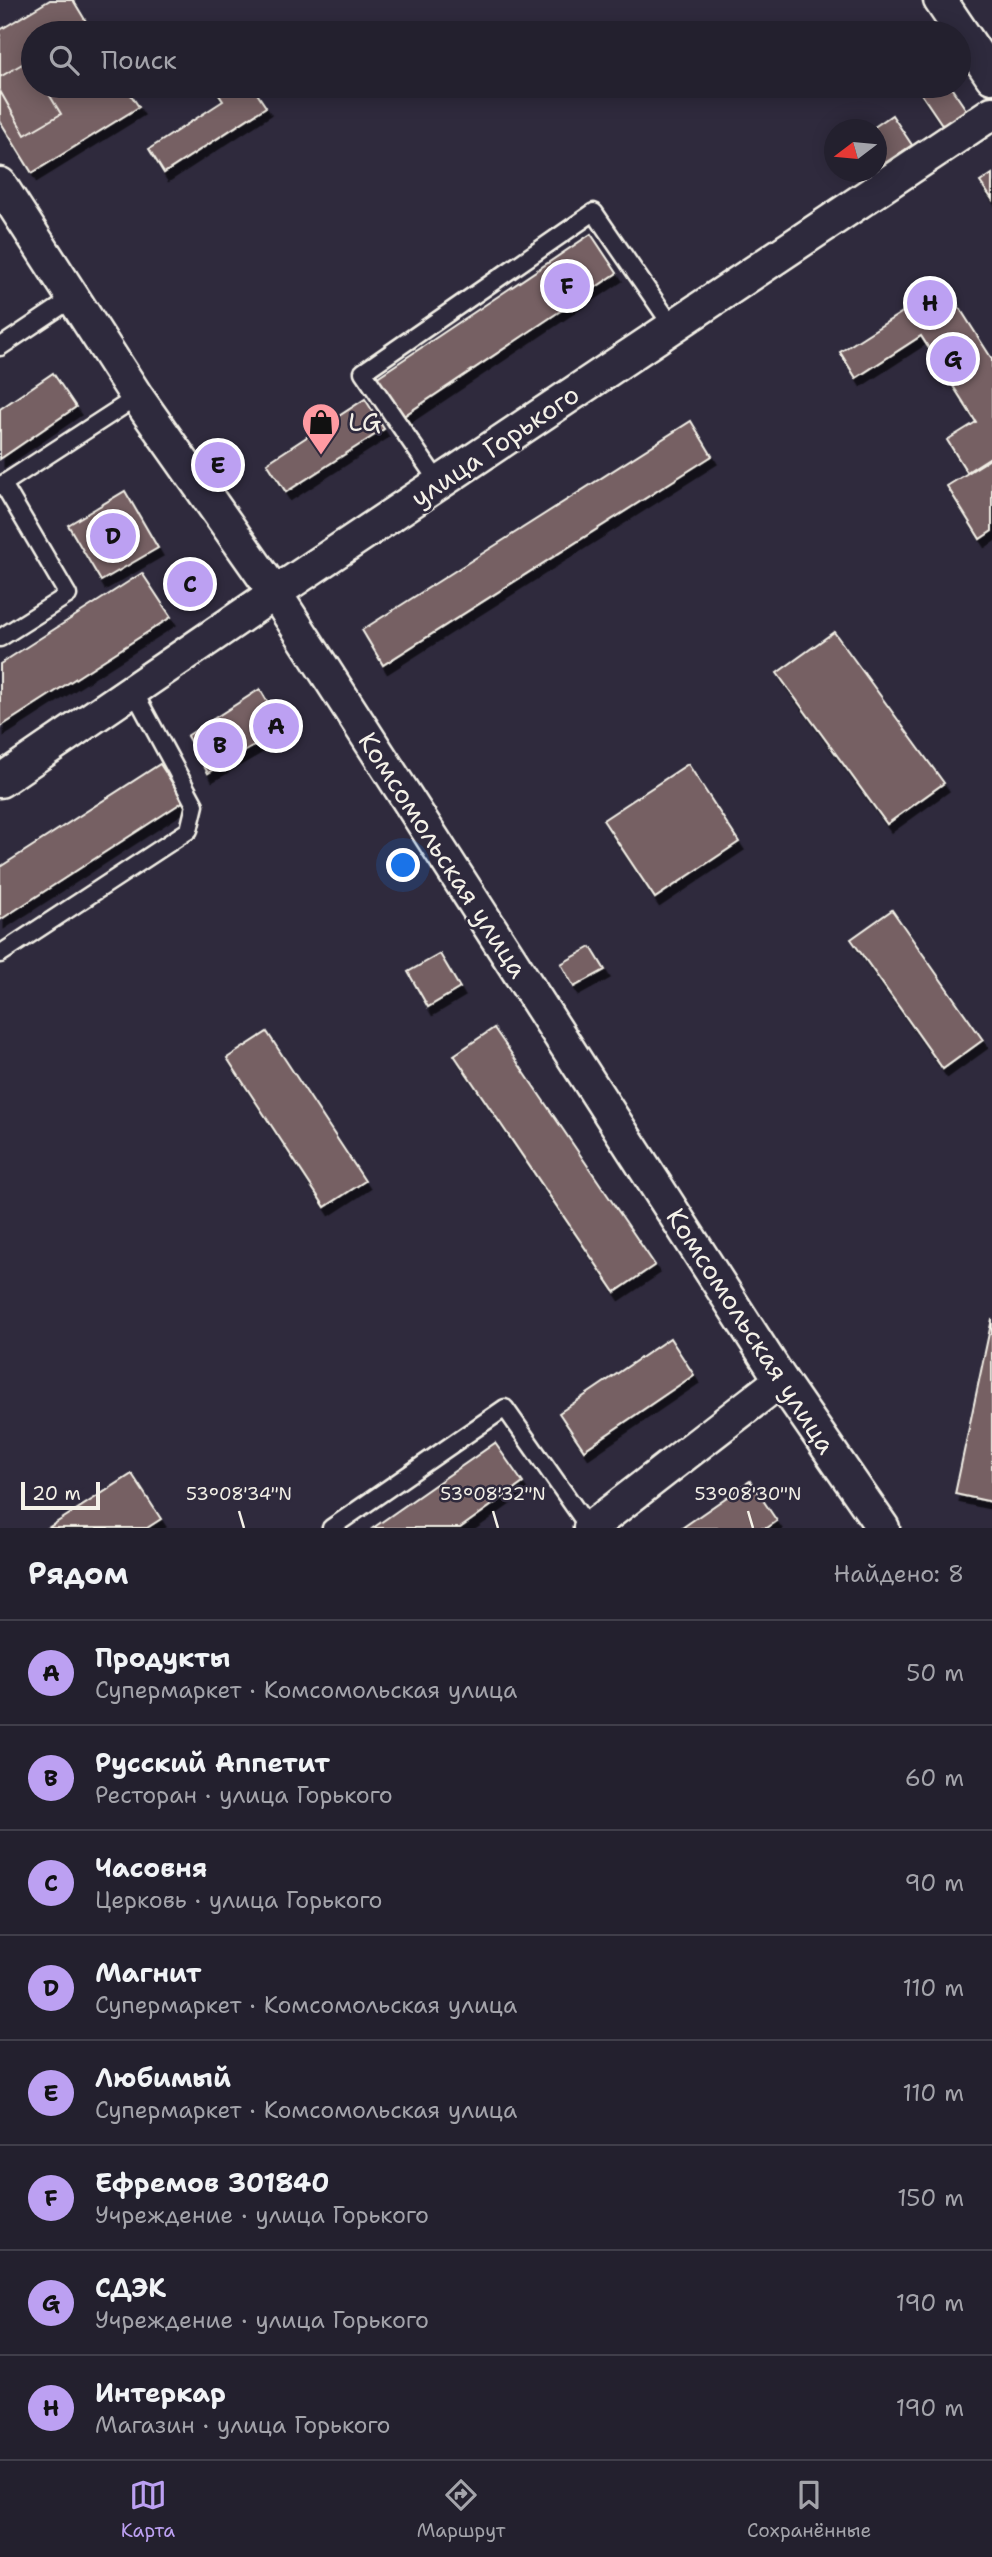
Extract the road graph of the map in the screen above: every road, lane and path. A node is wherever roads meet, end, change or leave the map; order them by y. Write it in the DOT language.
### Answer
graph roads {
  1 [pos="940,0"];
  2 [pos="954,21"];
  3 [pos="971,46"];
  4 [pos="992,77"];
  5 [pos="992,113"];
  6 [pos="0,184"];
  7 [pos="73,298"];
  8 [pos="673,327"];
  9 [pos="0,346"];
  10 [pos="137,397"];
  11 [pos="439,483"];
  12 [pos="1,485"];
  13 [pos="275,593"];
  14 [pos="0,638"];
  15 [pos="133,690"];
  16 [pos="0,781"];
  17 [pos="0,954"];
  18 [pos="781,1380"];
  19 [pos="331,1528"];
  20 [pos="589,1528"];
  21 [pos="883,1528"];
  1 -- 2 [label="street"];
  3 -- 4 [label="street"];
  5 -- 8 [label="street, улица Горького"];
  6 -- 7 [label="street, Комсомольская улица"];
  7 -- 9 [label="lane"];
  7 -- 10 [label="street, Комсомольская улица"];
  8 -- 11 [label="street, улица Горького"];
  8 -- 11 [label="lane"];
  10 -- 12 [label="lane"];
  10 -- 13 [label="street, Комсомольская улица"];
  11 -- 13 [label="street, улица Горького"];
  12 -- 14 [label="lane"];
  13 -- 15 [label="street, улица Горького"];
  13 -- 18 [label="street, Комсомольская улица"];
  15 -- 16 [label="street, улица Горького"];
  15 -- 17 [label="lane"];
  18 -- 20 [label="street"];
  18 -- 21 [label="street, Комсомольская улица"];
  19 -- 20 [label="lane"];
}
